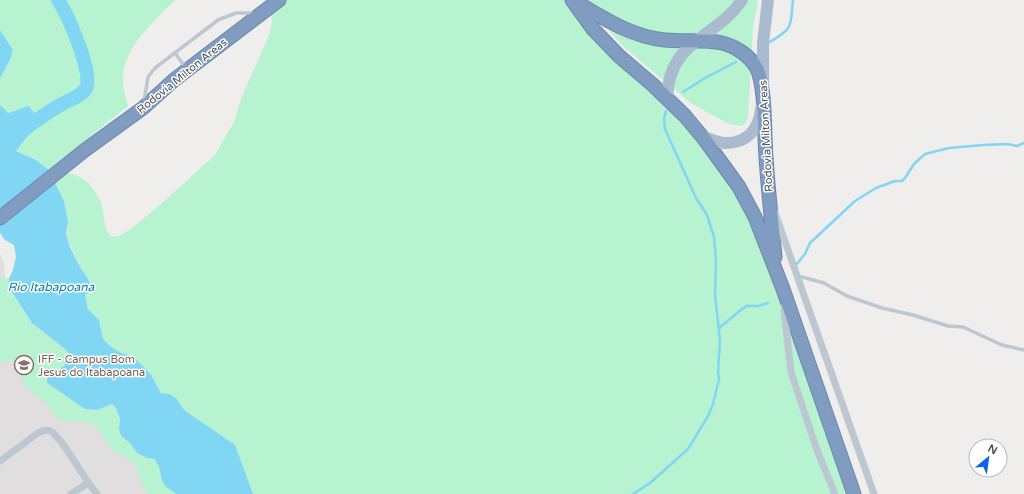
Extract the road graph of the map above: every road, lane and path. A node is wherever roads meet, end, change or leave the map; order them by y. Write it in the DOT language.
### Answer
graph roads {
  1 [pos="279,0"];
  2 [pos="573,0"];
  3 [pos="742,0"];
  4 [pos="768,0"];
  5 [pos="261,13"];
  6 [pos="694,42"];
  7 [pos="175,53"];
  8 [pos="188,70"];
  9 [pos="763,97"];
  10 [pos="667,98"];
  11 [pos="143,108"];
  12 [pos="703,137"];
  13 [pos="770,197"];
  14 [pos="0,218"];
  15 [pos="776,272"];
  16 [pos="797,277"];
  17 [pos="786,298"];
  18 [pos="1024,350"];
  19 [pos="0,460"];
  20 [pos="88,483"];
  21 [pos="71,494"];
  22 [pos="97,494"];
  23 [pos="834,494"];
  24 [pos="854,494"];
  25 [pos="874,494"];
  1 -- 5 [label="highway, Rodovia Milton Areas"];
  2 -- 6 [label="highway"];
  2 -- 10 [label="highway, Rodovia Milton Areas"];
  3 -- 6 [label="main road"];
  4 -- 9 [label="main road, Rodovia Milton Areas"];
  5 -- 7 [label="lane"];
  5 -- 8 [label="highway, Rodovia Milton Areas"];
  6 -- 9 [label="highway"];
  6 -- 10 [label="main road"];
  7 -- 8 [label="lane"];
  7 -- 11 [label="lane"];
  8 -- 11 [label="highway, Rodovia Milton Areas"];
  9 -- 12 [label="main road"];
  9 -- 13 [label="highway, Rodovia Milton Areas"];
  10 -- 12 [label="highway, Rodovia Milton Areas"];
  11 -- 14 [label="highway, Rodovia Milton Areas"];
  12 -- 15 [label="highway, Rodovia Milton Areas"];
  13 -- 15 [label="highway, Rodovia Milton Areas"];
  13 -- 16 [label="street"];
  15 -- 17 [label="highway, Rodovia Milton Areas"];
  16 -- 18 [label="lane"];
  16 -- 25 [label="street"];
  17 -- 23 [label="street"];
  17 -- 24 [label="highway, Rodovia Milton Areas"];
  19 -- 20 [label="street"];
  20 -- 21 [label="street"];
  20 -- 22 [label="street"];
}
